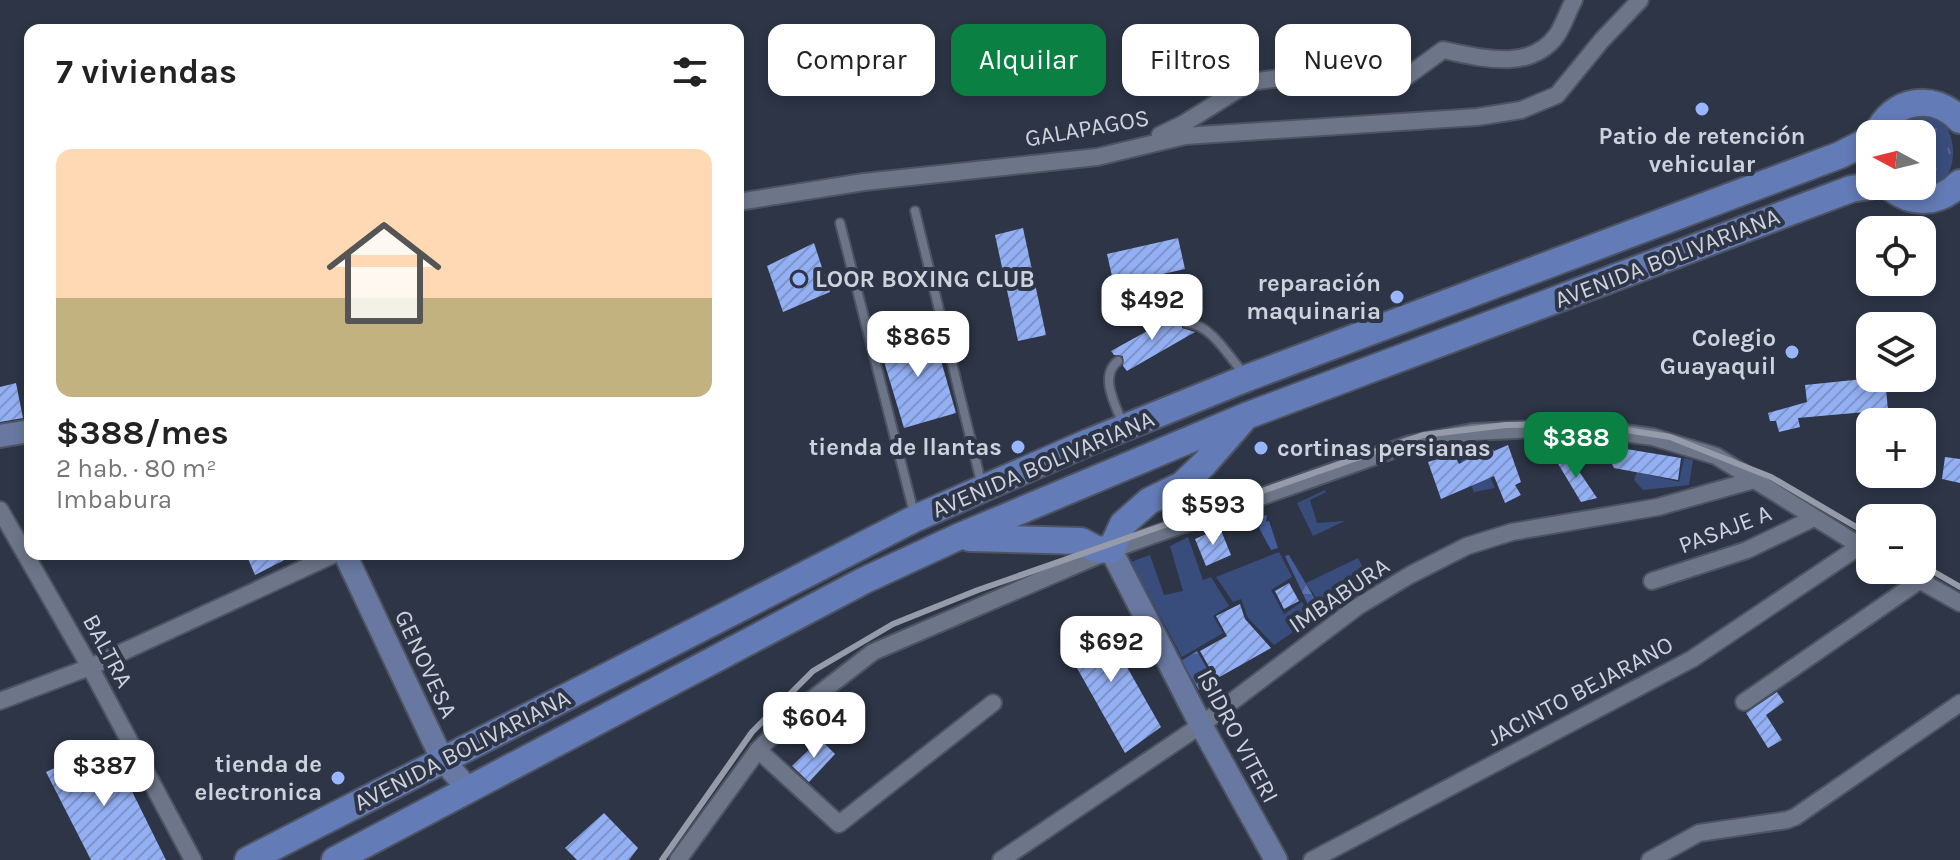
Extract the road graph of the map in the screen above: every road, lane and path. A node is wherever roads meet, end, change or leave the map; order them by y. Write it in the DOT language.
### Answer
graph roads {
  1 [pos="1574,0"];
  2 [pos="1640,0"];
  3 [pos="1958,115"];
  4 [pos="1886,120"];
  5 [pos="1856,146"];
  6 [pos="1143,147"];
  7 [pos="1960,183"];
  8 [pos="1856,188"];
  9 [pos="1936,197"];
  10 [pos="744,201"];
  11 [pos="915,211"];
  12 [pos="840,223"];
  13 [pos="1187,323"];
  14 [pos="1118,361"];
  15 [pos="1247,378"];
  16 [pos="1246,416"];
  17 [pos="1124,428"];
  18 [pos="24,432"];
  19 [pos="0,436"];
  20 [pos="1754,480"];
  21 [pos="982,488"];
  22 [pos="0,510"];
  23 [pos="916,518"];
  24 [pos="1814,518"];
  25 [pos="958,537"];
  26 [pos="1856,544"];
  27 [pos="1111,550"];
  28 [pos="24,552"];
  29 [pos="1856,555"];
  30 [pos="29,560"];
  31 [pos="322,560"];
  32 [pos="348,560"];
  33 [pos="1652,581"];
  34 [pos="1915,584"];
  35 [pos="1925,584"];
  36 [pos="1960,603"];
  37 [pos="90,667"];
  38 [pos="0,701"];
  39 [pos="1744,702"];
  40 [pos="993,703"];
  41 [pos="1960,703"];
  42 [pos="1201,725"];
  43 [pos="758,750"];
  44 [pos="442,759"];
  45 [pos="469,790"];
  46 [pos="193,860"];
  47 [pos="248,860"];
  48 [pos="335,860"];
  49 [pos="678,860"];
  50 [pos="1001,860"];
  51 [pos="1276,860"];
  52 [pos="1312,860"];
  53 [pos="1650,860"];
  1 -- 6 [label="street"];
  2 -- 6 [label="street, GALAPAGOS"];
  3 -- 4 [label="main road"];
  5 -- 15 [label="main road, AVENIDA BOLIVARIANA"];
  6 -- 10 [label="street, GALAPAGOS"];
  7 -- 9 [label="main road"];
  8 -- 16 [label="main road, AVENIDA BOLIVARIANA"];
  11 -- 21 [label="lane"];
  12 -- 23 [label="lane"];
  13 -- 15 [label="lane"];
  14 -- 17 [label="lane"];
  15 -- 17 [label="main road, AVENIDA BOLIVARIANA"];
  16 -- 25 [label="main road, AVENIDA BOLIVARIANA"];
  16 -- 27 [label="main road"];
  17 -- 21 [label="main road, AVENIDA BOLIVARIANA"];
  18 -- 19 [label="street"];
  20 -- 24 [label="street"];
  20 -- 27 [label="street"];
  20 -- 42 [label="street, IMBABURA"];
  21 -- 23 [label="main road, AVENIDA BOLIVARIANA"];
  22 -- 28 [label="street, BALTRA"];
  23 -- 44 [label="main road, AVENIDA BOLIVARIANA"];
  24 -- 26 [label="street"];
  24 -- 33 [label="street, PASAJE A"];
  25 -- 27 [label="main road"];
  25 -- 45 [label="main road, AVENIDA BOLIVARIANA"];
  27 -- 42 [label="street, ISIDRO VITERI"];
  27 -- 43 [label="street"];
  29 -- 52 [label="street, JACINTO BEJARANO"];
  30 -- 37 [label="street, BALTRA"];
  31 -- 37 [label="street"];
  32 -- 44 [label="street, GENOVESA"];
  34 -- 39 [label="street"];
  35 -- 36 [label="street"];
  37 -- 38 [label="street"];
  37 -- 46 [label="street, BALTRA"];
  40 -- 43 [label="street"];
  41 -- 53 [label="street"];
  42 -- 50 [label="street, IMBABURA"];
  42 -- 51 [label="street, ISIDRO VITERI"];
  43 -- 49 [label="street"];
  44 -- 45 [label="street, GENOVESA"];
  44 -- 47 [label="main road, AVENIDA BOLIVARIANA"];
  45 -- 48 [label="main road, AVENIDA BOLIVARIANA"];
}
